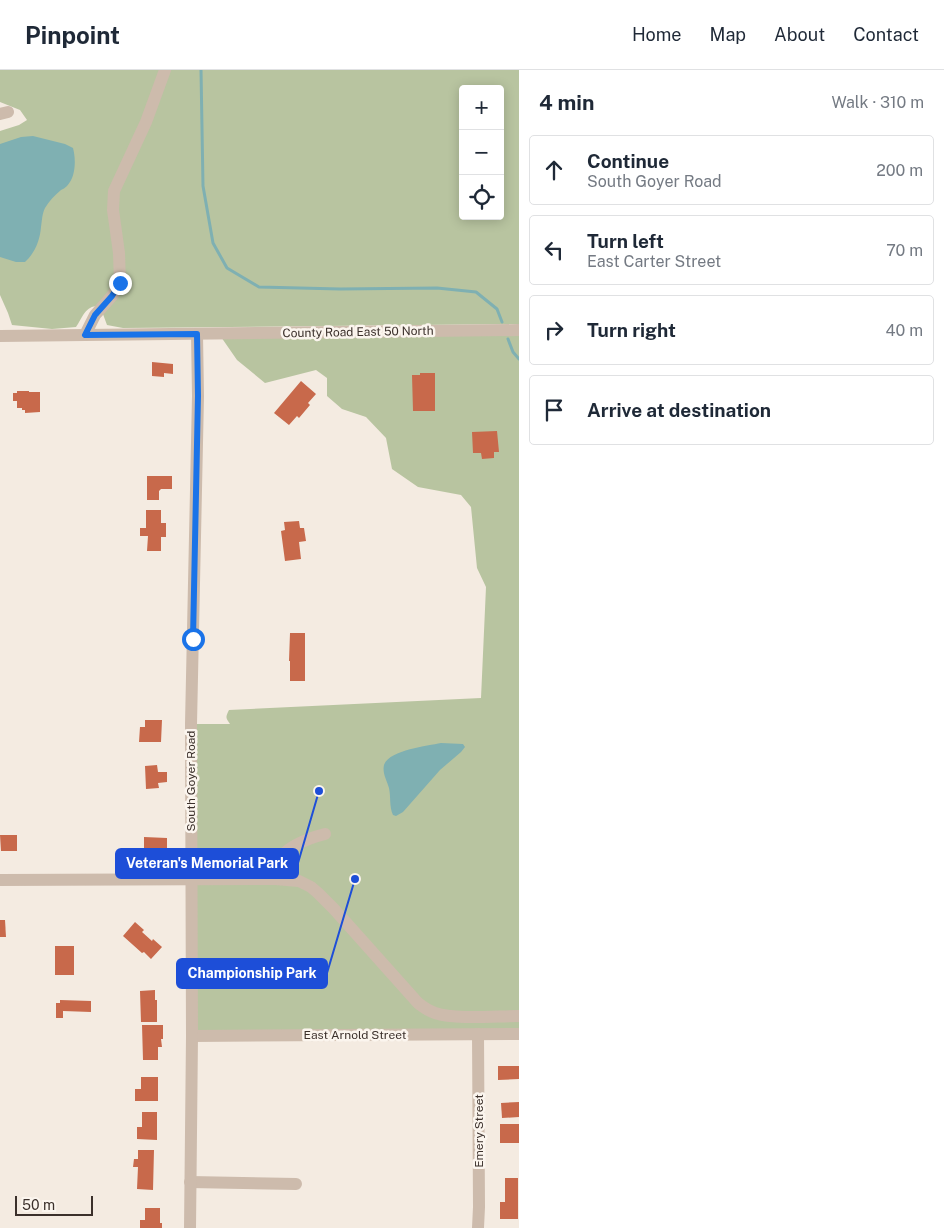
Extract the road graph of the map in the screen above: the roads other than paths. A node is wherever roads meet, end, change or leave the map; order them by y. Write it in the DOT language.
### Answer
graph roads {
  1 [pos="165,70"];
  2 [pos="519,330"];
  3 [pos="197,334"];
  4 [pos="85,335"];
  5 [pos="0,336"];
  6 [pos="325,834"];
  7 [pos="192,879"];
  8 [pos="275,879"];
  9 [pos="0,880"];
  10 [pos="519,1016"];
  11 [pos="478,1034"];
  12 [pos="519,1034"];
  13 [pos="192,1036"];
  14 [pos="190,1182"];
  15 [pos="296,1184"];
  16 [pos="190,1228"];
  17 [pos="478,1228"];
  1 -- 4 [label="street"];
  2 -- 3 [label="street, County Road East 50 North"];
  3 -- 4 [label="street, County Road East 50 North"];
  3 -- 7 [label="street, South Goyer Road"];
  4 -- 5 [label="street, County Road East 50 North"];
  6 -- 8 [label="street"];
  7 -- 8 [label="street"];
  7 -- 9 [label="street"];
  7 -- 13 [label="street, South Goyer Road"];
  8 -- 10 [label="street"];
  11 -- 12 [label="street, East Arnold Street"];
  11 -- 13 [label="street, East Arnold Street"];
  11 -- 17 [label="street, Emery Street"];
  13 -- 14 [label="street, South Goyer Road"];
  14 -- 15 [label="street"];
  14 -- 16 [label="street, South Goyer Road"];
}
